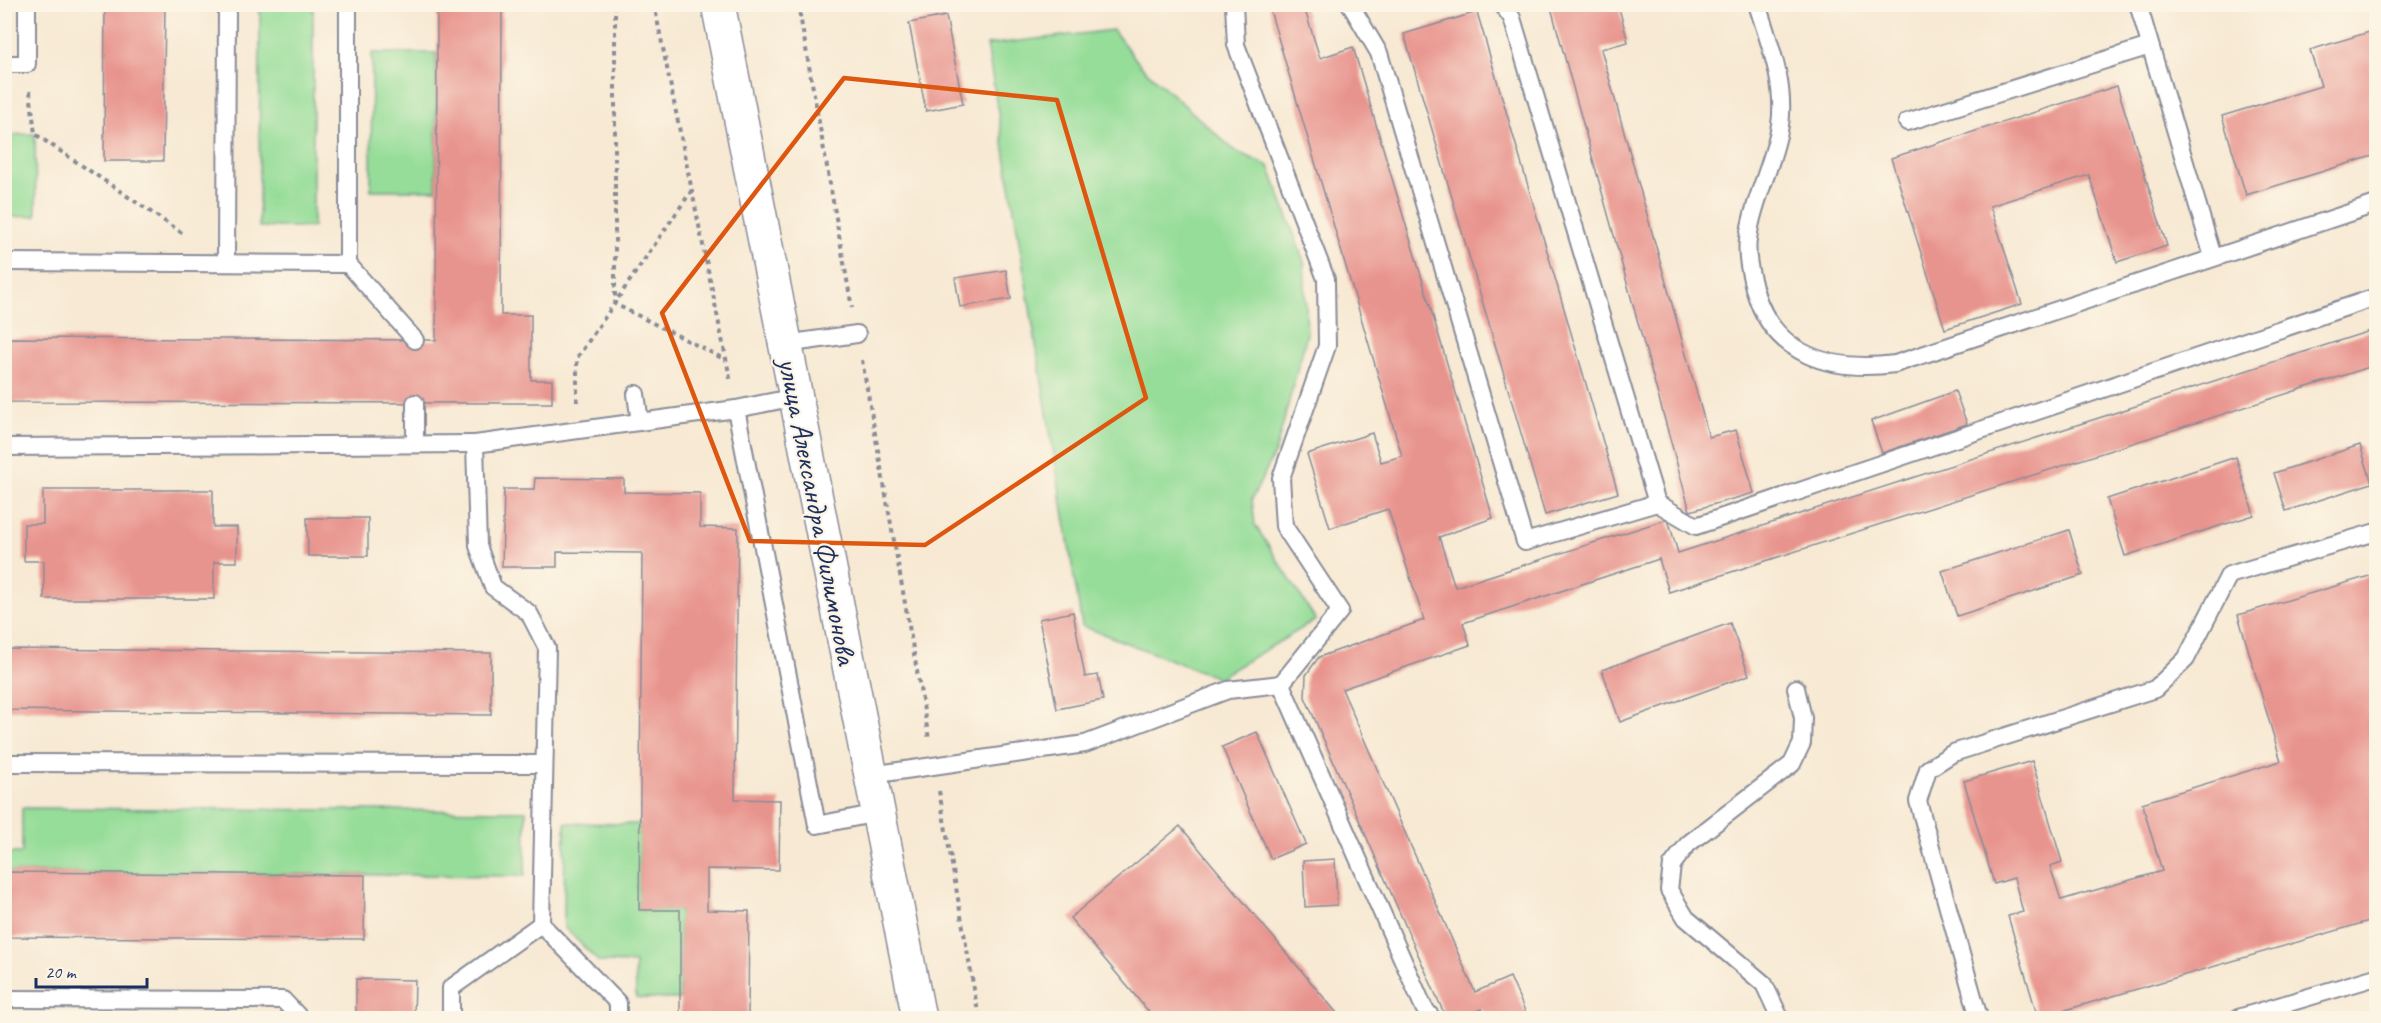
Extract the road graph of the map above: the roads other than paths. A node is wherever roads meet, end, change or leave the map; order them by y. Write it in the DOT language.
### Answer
graph roads {
  1 [pos="27,4"];
  2 [pos="227,4"];
  3 [pos="348,4"];
  4 [pos="718,4"];
  5 [pos="1234,4"];
  6 [pos="1350,4"];
  7 [pos="1502,4"];
  8 [pos="1757,4"];
  9 [pos="2138,4"];
  10 [pos="2150,46"];
  11 [pos="4,64"];
  12 [pos="1906,122"];
  13 [pos="2376,204"];
  14 [pos="2213,257"];
  15 [pos="4,262"];
  16 [pos="226,263"];
  17 [pos="348,264"];
  18 [pos="2376,297"];
  19 [pos="857,334"];
  20 [pos="415,340"];
  21 [pos="785,344"];
  22 [pos="636,394"];
  23 [pos="796,397"];
  24 [pos="415,403"];
  25 [pos="736,409"];
  26 [pos="640,422"];
  27 [pos="415,444"];
  28 [pos="475,444"];
  29 [pos="4,447"];
  30 [pos="1657,503"];
  31 [pos="2376,532"];
  32 [pos="1281,684"];
  33 [pos="1796,688"];
  34 [pos="4,763"];
  35 [pos="544,764"];
  36 [pos="871,775"];
  37 [pos="878,813"];
  38 [pos="541,924"];
  39 [pos="2376,977"];
  40 [pos="4,999"];
  41 [pos="300,1018"];
  42 [pos="451,1018"];
  43 [pos="618,1018"];
  44 [pos="919,1018"];
  45 [pos="1432,1018"];
  46 [pos="1780,1018"];
  47 [pos="1979,1018"];
  48 [pos="2238,1018"];
  1 -- 11 [label="lane"];
  2 -- 16 [label="lane"];
  3 -- 17 [label="lane"];
  4 -- 21 [label="main road, улица Александра Филимонова"];
  5 -- 32 [label="lane"];
  6 -- 30 [label="lane"];
  7 -- 30 [label="lane"];
  8 -- 14 [label="lane"];
  9 -- 10 [label="lane"];
  10 -- 12 [label="lane"];
  10 -- 14 [label="lane"];
  13 -- 14 [label="lane"];
  15 -- 16 [label="lane"];
  16 -- 17 [label="lane"];
  17 -- 20 [label="lane"];
  18 -- 30 [label="lane"];
  19 -- 21 [label="lane"];
  21 -- 23 [label="main road, улица Александра Филимонова"];
  22 -- 26 [label="lane"];
  23 -- 25 [label="lane"];
  23 -- 36 [label="main road, улица Александра Филимонова"];
  24 -- 27 [label="lane"];
  25 -- 26 [label="lane"];
  25 -- 37 [label="lane"];
  26 -- 28 [label="lane"];
  27 -- 28 [label="lane"];
  27 -- 29 [label="lane"];
  28 -- 35 [label="lane"];
  31 -- 47 [label="lane"];
  32 -- 36 [label="lane"];
  32 -- 45 [label="lane"];
  33 -- 46 [label="lane"];
  34 -- 35 [label="lane"];
  35 -- 38 [label="lane"];
  36 -- 37 [label="main road, улица Александра Филимонова"];
  37 -- 44 [label="main road, улица Александра Филимонова"];
  38 -- 42 [label="lane"];
  38 -- 43 [label="lane"];
  39 -- 48 [label="lane"];
  40 -- 41 [label="lane"];
}
